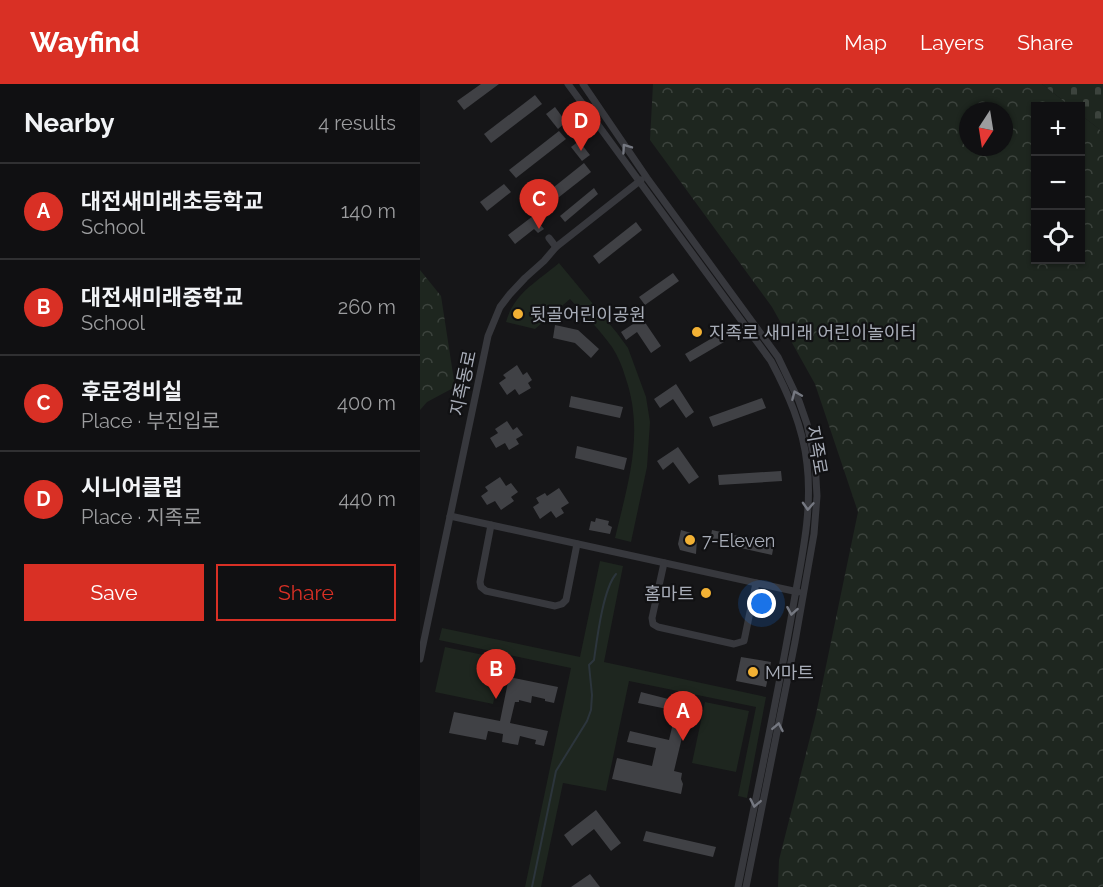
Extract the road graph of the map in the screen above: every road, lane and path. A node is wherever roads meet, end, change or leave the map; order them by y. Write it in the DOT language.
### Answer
graph roads {
  1 [pos="568,84"];
  2 [pos="583,84"];
  3 [pos="643,179"];
  4 [pos="549,238"];
  5 [pos="556,247"];
  6 [pos="450,516"];
  7 [pos="491,525"];
  8 [pos="577,544"];
  9 [pos="664,563"];
  10 [pos="756,583"];
  11 [pos="800,592"];
  12 [pos="420,659"];
  13 [pos="738,887"];
  14 [pos="746,887"];
  1 -- 3 [label="street, 지족로"];
  3 -- 2 [label="street, 지족로, one-way"];
  3 -- 5 [label="street, 지족동로"];
  3 -- 11 [label="street, 지족로"];
  4 -- 5 [label="street"];
  5 -- 6 [label="street, 지족동로"];
  6 -- 7 [label="street"];
  6 -- 12 [label="street, 지족동로"];
  7 -- 8 [label="street"];
  7 -- 8 [label="street"];
  8 -- 9 [label="street"];
  9 -- 10 [label="street"];
  9 -- 10 [label="street"];
  10 -- 11 [label="street"];
  11 -- 13 [label="street, 지족로, one-way"];
  14 -- 11 [label="street, 지족로, one-way"];
}
